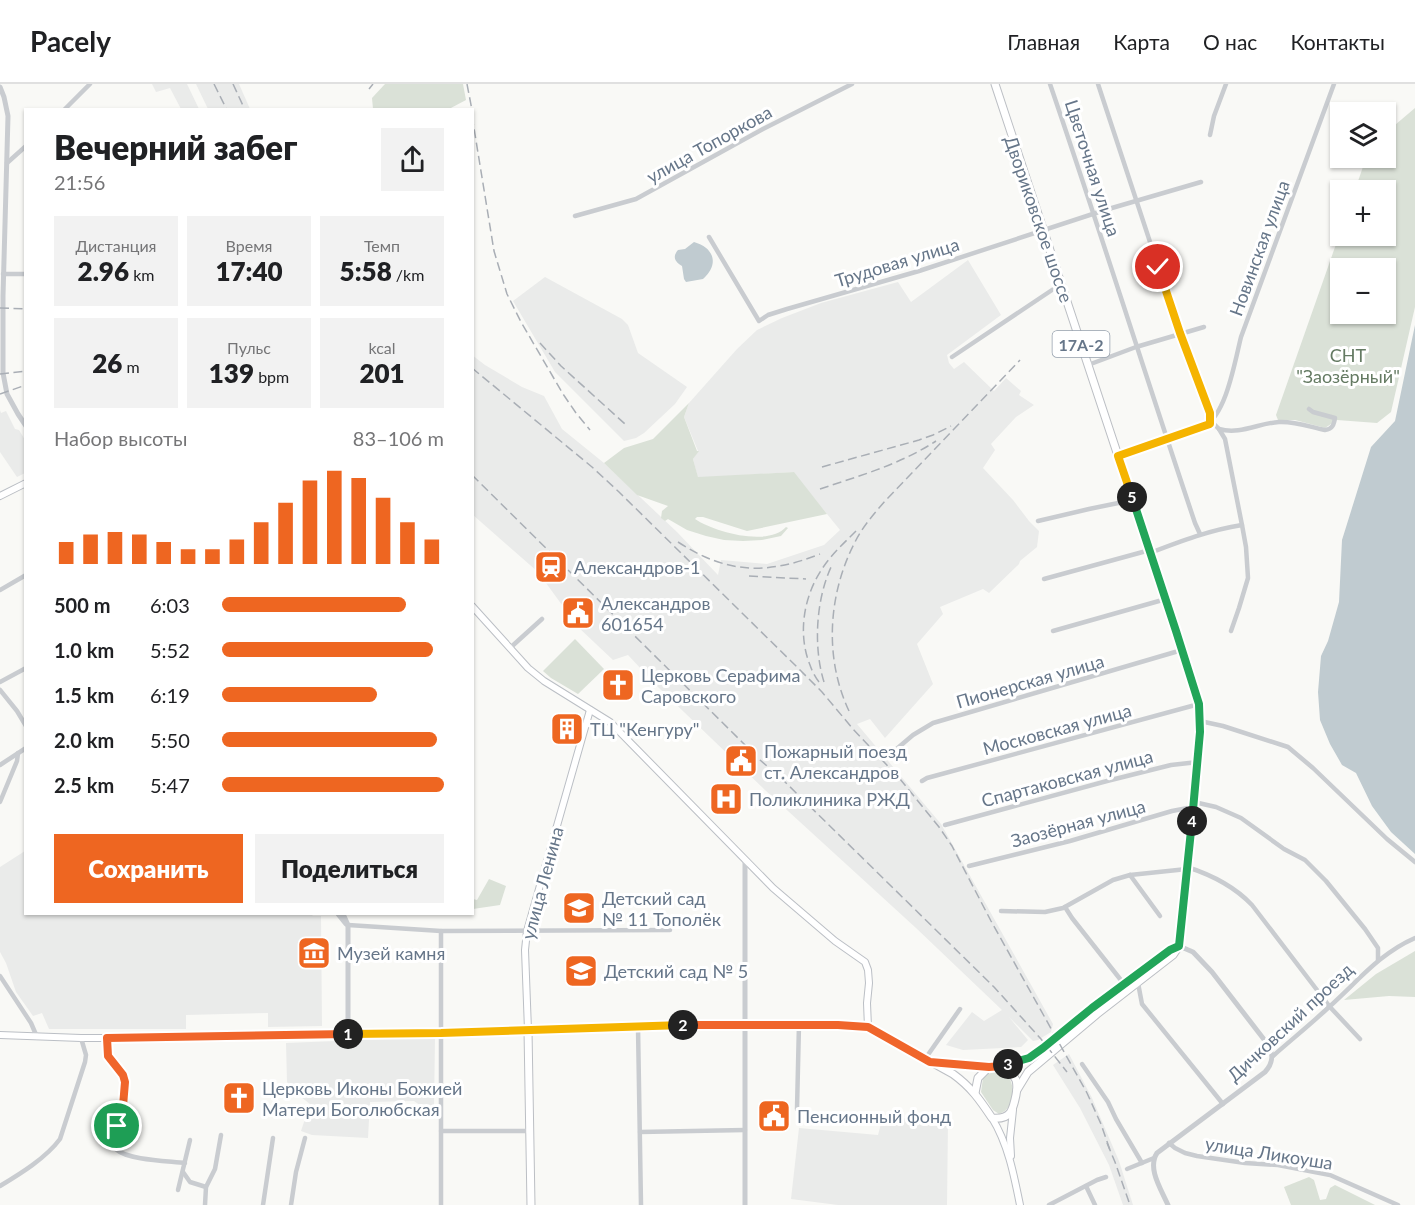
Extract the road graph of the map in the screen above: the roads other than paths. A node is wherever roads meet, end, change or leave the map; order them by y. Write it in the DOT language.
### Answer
graph roads {
  1 [pos="90,84"];
  2 [pos="852,84"];
  3 [pos="995,84"];
  4 [pos="1050,84"];
  5 [pos="1098,84"];
  6 [pos="1226,84"];
  7 [pos="1334,84"];
  8 [pos="0,87"];
  9 [pos="66,108"];
  10 [pos="1210,135"];
  11 [pos="24,148"];
  12 [pos="7,163"];
  13 [pos="1201,182"];
  14 [pos="1136,201"];
  15 [pos="1094,213"];
  16 [pos="575,216"];
  17 [pos="1043,230"];
  18 [pos="709,237"];
  19 [pos="3,274"];
  20 [pos="24,274"];
  21 [pos="1061,284"];
  22 [pos="1204,327"];
  23 [pos="1180,333"];
  24 [pos="1136,347"];
  25 [pos="952,357"];
  26 [pos="1088,365"];
  27 [pos="1309,409"];
  28 [pos="1211,421"];
  29 [pos="24,423"];
  30 [pos="1220,429"];
  31 [pos="1167,439"];
  32 [pos="1118,456"];
  33 [pos="24,484"];
  34 [pos="0,496"];
  35 [pos="1133,500"];
  36 [pos="1038,521"];
  37 [pos="1242,525"];
  38 [pos="1200,534"];
  39 [pos="1150,551"];
  40 [pos="24,576"];
  41 [pos="1044,579"];
  42 [pos="0,590"];
  43 [pos="1166,599"];
  44 [pos="474,608"];
  45 [pos="542,620"];
  46 [pos="1230,631"];
  47 [pos="1053,632"];
  48 [pos="510,648"];
  49 [pos="1182,650"];
  50 [pos="24,669"];
  51 [pos="0,682"];
  52 [pos="0,690"];
  53 [pos="1199,704"];
  54 [pos="590,710"];
  55 [pos="1200,721"];
  56 [pos="24,723"];
  57 [pos="24,749"];
  58 [pos="893,752"];
  59 [pos="18,753"];
  60 [pos="1198,762"];
  61 [pos="0,765"];
  62 [pos="922,781"];
  63 [pos="0,802"];
  64 [pos="1194,804"];
  65 [pos="945,825"];
  66 [pos="745,861"];
  67 [pos="1415,862"];
  68 [pos="969,866"];
  69 [pos="1187,868"];
  70 [pos="1130,875"];
  71 [pos="1065,907"];
  72 [pos="1001,911"];
  73 [pos="339,915"];
  74 [pos="343,915"];
  75 [pos="1160,916"];
  76 [pos="348,925"];
  77 [pos="670,930"];
  78 [pos="441,931"];
  79 [pos="527,931"];
  80 [pos="1415,938"];
  81 [pos="1179,946"];
  82 [pos="1378,960"];
  83 [pos="0,976"];
  84 [pos="1138,983"];
  85 [pos="1124,984"];
  86 [pos="1330,1006"];
  87 [pos="960,1009"];
  88 [pos="745,1024"];
  89 [pos="799,1024"];
  90 [pos="638,1027"];
  91 [pos="868,1027"];
  92 [pos="528,1030"];
  93 [pos="441,1033"];
  94 [pos="348,1034"];
  95 [pos="0,1035"];
  96 [pos="36,1037"];
  97 [pos="81,1038"];
  98 [pos="107,1038"];
  99 [pos="1360,1039"];
  100 [pos="1273,1056"];
  101 [pos="927,1061"];
  102 [pos="1082,1064"];
  103 [pos="1002,1066"];
  104 [pos="989,1067"];
  105 [pos="1017,1090"];
  106 [pos="975,1093"];
  107 [pos="1223,1104"];
  108 [pos="797,1108"];
  109 [pos="1013,1110"];
  110 [pos="992,1118"];
  111 [pos="745,1130"];
  112 [pos="441,1131"];
  113 [pos="529,1131"];
  114 [pos="640,1132"];
  115 [pos="221,1135"];
  116 [pos="273,1138"];
  117 [pos="305,1138"];
  118 [pos="190,1140"];
  119 [pos="1169,1143"];
  120 [pos="1156,1155"];
  121 [pos="185,1163"];
  122 [pos="1142,1163"];
  123 [pos="1011,1165"];
  124 [pos="1127,1169"];
  125 [pos="183,1172"];
  126 [pos="1106,1177"];
  127 [pos="0,1186"];
  128 [pos="1086,1186"];
  129 [pos="206,1187"];
  130 [pos="178,1190"];
  131 [pos="205,1205"];
  132 [pos="263,1205"];
  133 [pos="291,1205"];
  134 [pos="441,1205"];
  135 [pos="531,1205"];
  136 [pos="640,1205"];
  137 [pos="745,1205"];
  138 [pos="1020,1205"];
  139 [pos="1049,1205"];
  140 [pos="1095,1205"];
  141 [pos="1168,1205"];
  142 [pos="1398,1205"];
  1 -- 9 [label="street"];
  2 -- 16 [label="street, улица Топоркова"];
  3 -- 17 [label="main road, Двориковское шоссе / 17А-2"];
  4 -- 15 [label="street, Цветочная улица"];
  5 -- 14 [label="street"];
  6 -- 10 [label="street"];
  7 -- 28 [label="street, Новинская улица"];
  8 -- 12 [label="street"];
  11 -- 12 [label="street"];
  12 -- 19 [label="street"];
  13 -- 14 [label="street, Трудовая улица"];
  14 -- 15 [label="street, Трудовая улица"];
  14 -- 23 [label="street"];
  15 -- 17 [label="street, Трудовая улица"];
  15 -- 24 [label="street, Цветочная улица"];
  17 -- 18 [label="street, Трудовая улица"];
  17 -- 21 [label="main road, Двориковское шоссе / 17А-2"];
  19 -- 20 [label="street"];
  19 -- 29 [label="street"];
  21 -- 25 [label="street"];
  21 -- 26 [label="main road, Двориковское шоссе / 17А-2"];
  22 -- 23 [label="street"];
  23 -- 24 [label="street"];
  23 -- 28 [label="street"];
  24 -- 26 [label="street"];
  24 -- 31 [label="street, Цветочная улица"];
  26 -- 32 [label="main road, Двориковское шоссе / 17А-2"];
  27 -- 30 [label="street"];
  28 -- 30 [label="street"];
  28 -- 31 [label="street"];
  30 -- 37 [label="street"];
  31 -- 32 [label="street"];
  31 -- 38 [label="street, Цветочная улица"];
  32 -- 35 [label="main road, Двориковское шоссе / 17А-2"];
  33 -- 34 [label="main road"];
  35 -- 36 [label="street"];
  35 -- 39 [label="main road, Двориковское шоссе / 17А-2"];
  37 -- 38 [label="street"];
  37 -- 46 [label="street"];
  38 -- 39 [label="street"];
  39 -- 41 [label="street"];
  39 -- 43 [label="main road, Двориковское шоссе / 17А-2"];
  40 -- 42 [label="street"];
  43 -- 47 [label="street"];
  43 -- 49 [label="main road, Двориковское шоссе / 17А-2"];
  44 -- 48 [label="main road"];
  45 -- 48 [label="street"];
  48 -- 54 [label="main road"];
  49 -- 53 [label="main road, Двориковское шоссе / 17А-2"];
  49 -- 58 [label="street, Пионерская улица"];
  50 -- 51 [label="street"];
  52 -- 56 [label="street"];
  53 -- 55 [label="main road, Двориковское шоссе / 17А-2"];
  53 -- 62 [label="street, Московская улица"];
  54 -- 66 [label="main road"];
  54 -- 79 [label="main road, улица Ленина"];
  55 -- 60 [label="main road, Двориковское шоссе / 17А-2"];
  55 -- 67 [label="street"];
  57 -- 59 [label="street"];
  59 -- 61 [label="street"];
  59 -- 63 [label="street"];
  60 -- 64 [label="main road, Двориковское шоссе / 17А-2"];
  60 -- 65 [label="street, Спартаковская улица"];
  64 -- 68 [label="street, Заозёрная улица"];
  64 -- 69 [label="main road, Двориковское шоссе / 17А-2"];
  64 -- 82 [label="street, Заозёрная улица"];
  66 -- 88 [label="street"];
  66 -- 91 [label="main road"];
  69 -- 70 [label="street"];
  69 -- 81 [label="main road, Двориковское шоссе / 17А-2"];
  69 -- 86 [label="street"];
  70 -- 71 [label="street"];
  70 -- 75 [label="street"];
  71 -- 72 [label="street"];
  71 -- 85 [label="street"];
  73 -- 76 [label="street"];
  74 -- 76 [label="street"];
  76 -- 78 [label="street"];
  76 -- 94 [label="street"];
  77 -- 79 [label="street"];
  78 -- 79 [label="street"];
  78 -- 93 [label="street"];
  79 -- 92 [label="main road, улица Ленина"];
  80 -- 82 [label="street, Дичковский проезд"];
  81 -- 84 [label="main road"];
  81 -- 85 [label="main road"];
  81 -- 100 [label="street"];
  82 -- 86 [label="street, Дичковский проезд"];
  83 -- 96 [label="street"];
  84 -- 105 [label="main road"];
  84 -- 107 [label="street"];
  85 -- 103 [label="main road"];
  86 -- 99 [label="street"];
  86 -- 100 [label="street, Дичковский проезд"];
  87 -- 101 [label="street"];
  88 -- 89 [label="main road"];
  88 -- 90 [label="main road"];
  88 -- 111 [label="street"];
  89 -- 91 [label="main road"];
  89 -- 108 [label="street"];
  90 -- 92 [label="main road"];
  90 -- 114 [label="street"];
  91 -- 101 [label="main road"];
  92 -- 93 [label="main road"];
  92 -- 113 [label="main road, улица Ленина"];
  93 -- 94 [label="main road"];
  93 -- 112 [label="street"];
  94 -- 98 [label="main road"];
  95 -- 96 [label="main road"];
  96 -- 97 [label="main road"];
  97 -- 98 [label="main road"];
  97 -- 127 [label="street"];
  98 -- 121 [label="street"];
  100 -- 107 [label="street, Дичковский проезд"];
  101 -- 104 [label="main road"];
  101 -- 106 [label="main road"];
  102 -- 122 [label="street"];
  103 -- 104 [label="main road"];
  103 -- 105 [label="main road"];
  104 -- 106 [label="main road"];
  105 -- 109 [label="main road"];
  106 -- 110 [label="main road"];
  107 -- 119 [label="street, Дичковский проезд"];
  109 -- 110 [label="main road"];
  109 -- 123 [label="main road"];
  110 -- 123 [label="main road"];
  111 -- 114 [label="street"];
  111 -- 137 [label="street"];
  112 -- 113 [label="street"];
  112 -- 134 [label="street"];
  113 -- 135 [label="main road, улица Ленина"];
  114 -- 136 [label="street"];
  115 -- 129 [label="street"];
  116 -- 132 [label="street"];
  117 -- 133 [label="street"];
  118 -- 121 [label="street"];
  119 -- 120 [label="street, Дичковский проезд"];
  119 -- 142 [label="street, улица Ликоуша"];
  120 -- 122 [label="street"];
  120 -- 141 [label="street"];
  121 -- 125 [label="street"];
  122 -- 124 [label="street"];
  123 -- 138 [label="main road"];
  125 -- 129 [label="street"];
  125 -- 130 [label="street"];
  126 -- 128 [label="street"];
  128 -- 139 [label="street"];
  128 -- 140 [label="street"];
  129 -- 131 [label="street"];
}
